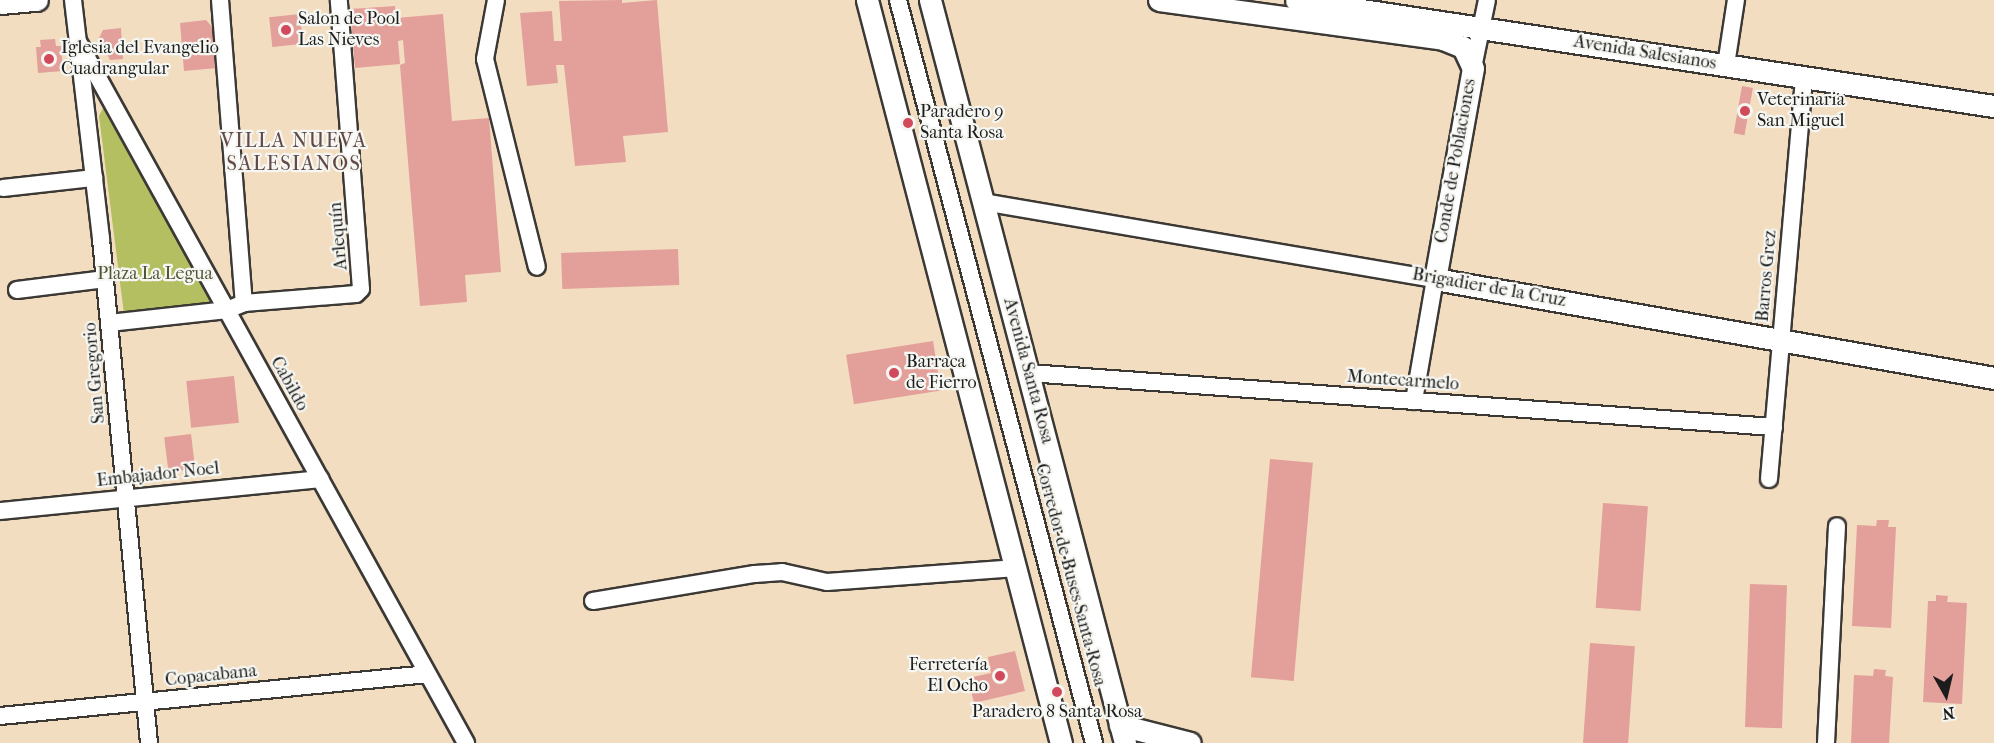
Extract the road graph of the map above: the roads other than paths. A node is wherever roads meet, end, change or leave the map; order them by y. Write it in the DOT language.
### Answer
graph roads {
  1 [pos="37,0"];
  2 [pos="74,0"];
  3 [pos="220,0"];
  4 [pos="339,0"];
  5 [pos="496,0"];
  6 [pos="867,0"];
  7 [pos="898,0"];
  8 [pos="930,0"];
  9 [pos="1159,0"];
  10 [pos="1296,0"];
  11 [pos="1487,0"];
  12 [pos="1736,0"];
  13 [pos="0,3"];
  14 [pos="1482,27"];
  15 [pos="79,43"];
  16 [pos="1726,65"];
  17 [pos="1473,68"];
  18 [pos="1804,77"];
  19 [pos="1994,106"];
  20 [pos="94,178"];
  21 [pos="3,188"];
  22 [pos="983,202"];
  23 [pos="537,267"];
  24 [pos="105,279"];
  25 [pos="1435,279"];
  26 [pos="17,290"];
  27 [pos="244,303"];
  28 [pos="227,310"];
  29 [pos="110,323"];
  30 [pos="1781,340"];
  31 [pos="1029,373"];
  32 [pos="1994,378"];
  33 [pos="1414,401"];
  34 [pos="1774,427"];
  35 [pos="1769,478"];
  36 [pos="320,479"];
  37 [pos="126,498"];
  38 [pos="0,511"];
  39 [pos="1837,526"];
  40 [pos="1016,568"];
  41 [pos="593,601"];
  42 [pos="426,674"];
  43 [pos="145,702"];
  44 [pos="0,716"];
  45 [pos="1123,734"];
  46 [pos="149,743"];
  47 [pos="466,743"];
  48 [pos="1061,743"];
  49 [pos="1094,743"];
  50 [pos="1190,743"];
  51 [pos="1826,743"];
  1 -- 13 [label="main road"];
  2 -- 15 [label="street, San Gregorio"];
  3 -- 27 [label="street"];
  4 -- 27 [label="street, Arlequín"];
  5 -- 23 [label="street"];
  6 -- 40 [label="main road"];
  7 -- 49 [label="street, Corredor de Buses Santa Rosa"];
  8 -- 22 [label="main road, Avenida Santa Rosa"];
  9 -- 17 [label="main road"];
  10 -- 14 [label="main road, Avenida Salesianos"];
  11 -- 14 [label="street, Conde de Poblaciones"];
  12 -- 16 [label="street"];
  14 -- 16 [label="main road, Avenida Salesianos"];
  14 -- 17 [label="street, Conde de Poblaciones"];
  15 -- 20 [label="street, San Gregorio"];
  15 -- 28 [label="street, Cabildo"];
  16 -- 18 [label="main road, Avenida Salesianos"];
  17 -- 25 [label="main road, Conde de Poblaciones"];
  18 -- 19 [label="main road, Avenida Salesianos"];
  18 -- 30 [label="street, Barros Grez"];
  20 -- 21 [label="street"];
  20 -- 24 [label="street, San Gregorio"];
  22 -- 25 [label="street, Brigadier de la Cruz"];
  22 -- 31 [label="main road, Avenida Santa Rosa"];
  24 -- 26 [label="street"];
  24 -- 29 [label="street, San Gregorio"];
  25 -- 30 [label="main road, Brigadier de la Cruz"];
  25 -- 33 [label="street, Conde de Poblaciones"];
  27 -- 28 [label="street"];
  28 -- 29 [label="street"];
  28 -- 36 [label="street, Cabildo"];
  29 -- 37 [label="street, San Gregorio"];
  30 -- 32 [label="main road, Brigadier de la Cruz"];
  30 -- 34 [label="street, Barros Grez"];
  31 -- 33 [label="street, Montecarmelo"];
  31 -- 45 [label="main road, Avenida Santa Rosa"];
  33 -- 34 [label="street, Montecarmelo"];
  34 -- 35 [label="street, Barros Grez"];
  36 -- 37 [label="street, Embajador Noel"];
  36 -- 42 [label="street, Cabildo"];
  37 -- 38 [label="street, Embajador Noel"];
  37 -- 43 [label="street, San Gregorio"];
  39 -- 51 [label="street"];
  40 -- 41 [label="street"];
  40 -- 48 [label="main road"];
  42 -- 43 [label="street, Copacabana"];
  42 -- 47 [label="street, Cabildo"];
  43 -- 44 [label="street, Copacabana"];
  43 -- 46 [label="street, San Gregorio"];
  45 -- 50 [label="main road"];
}
